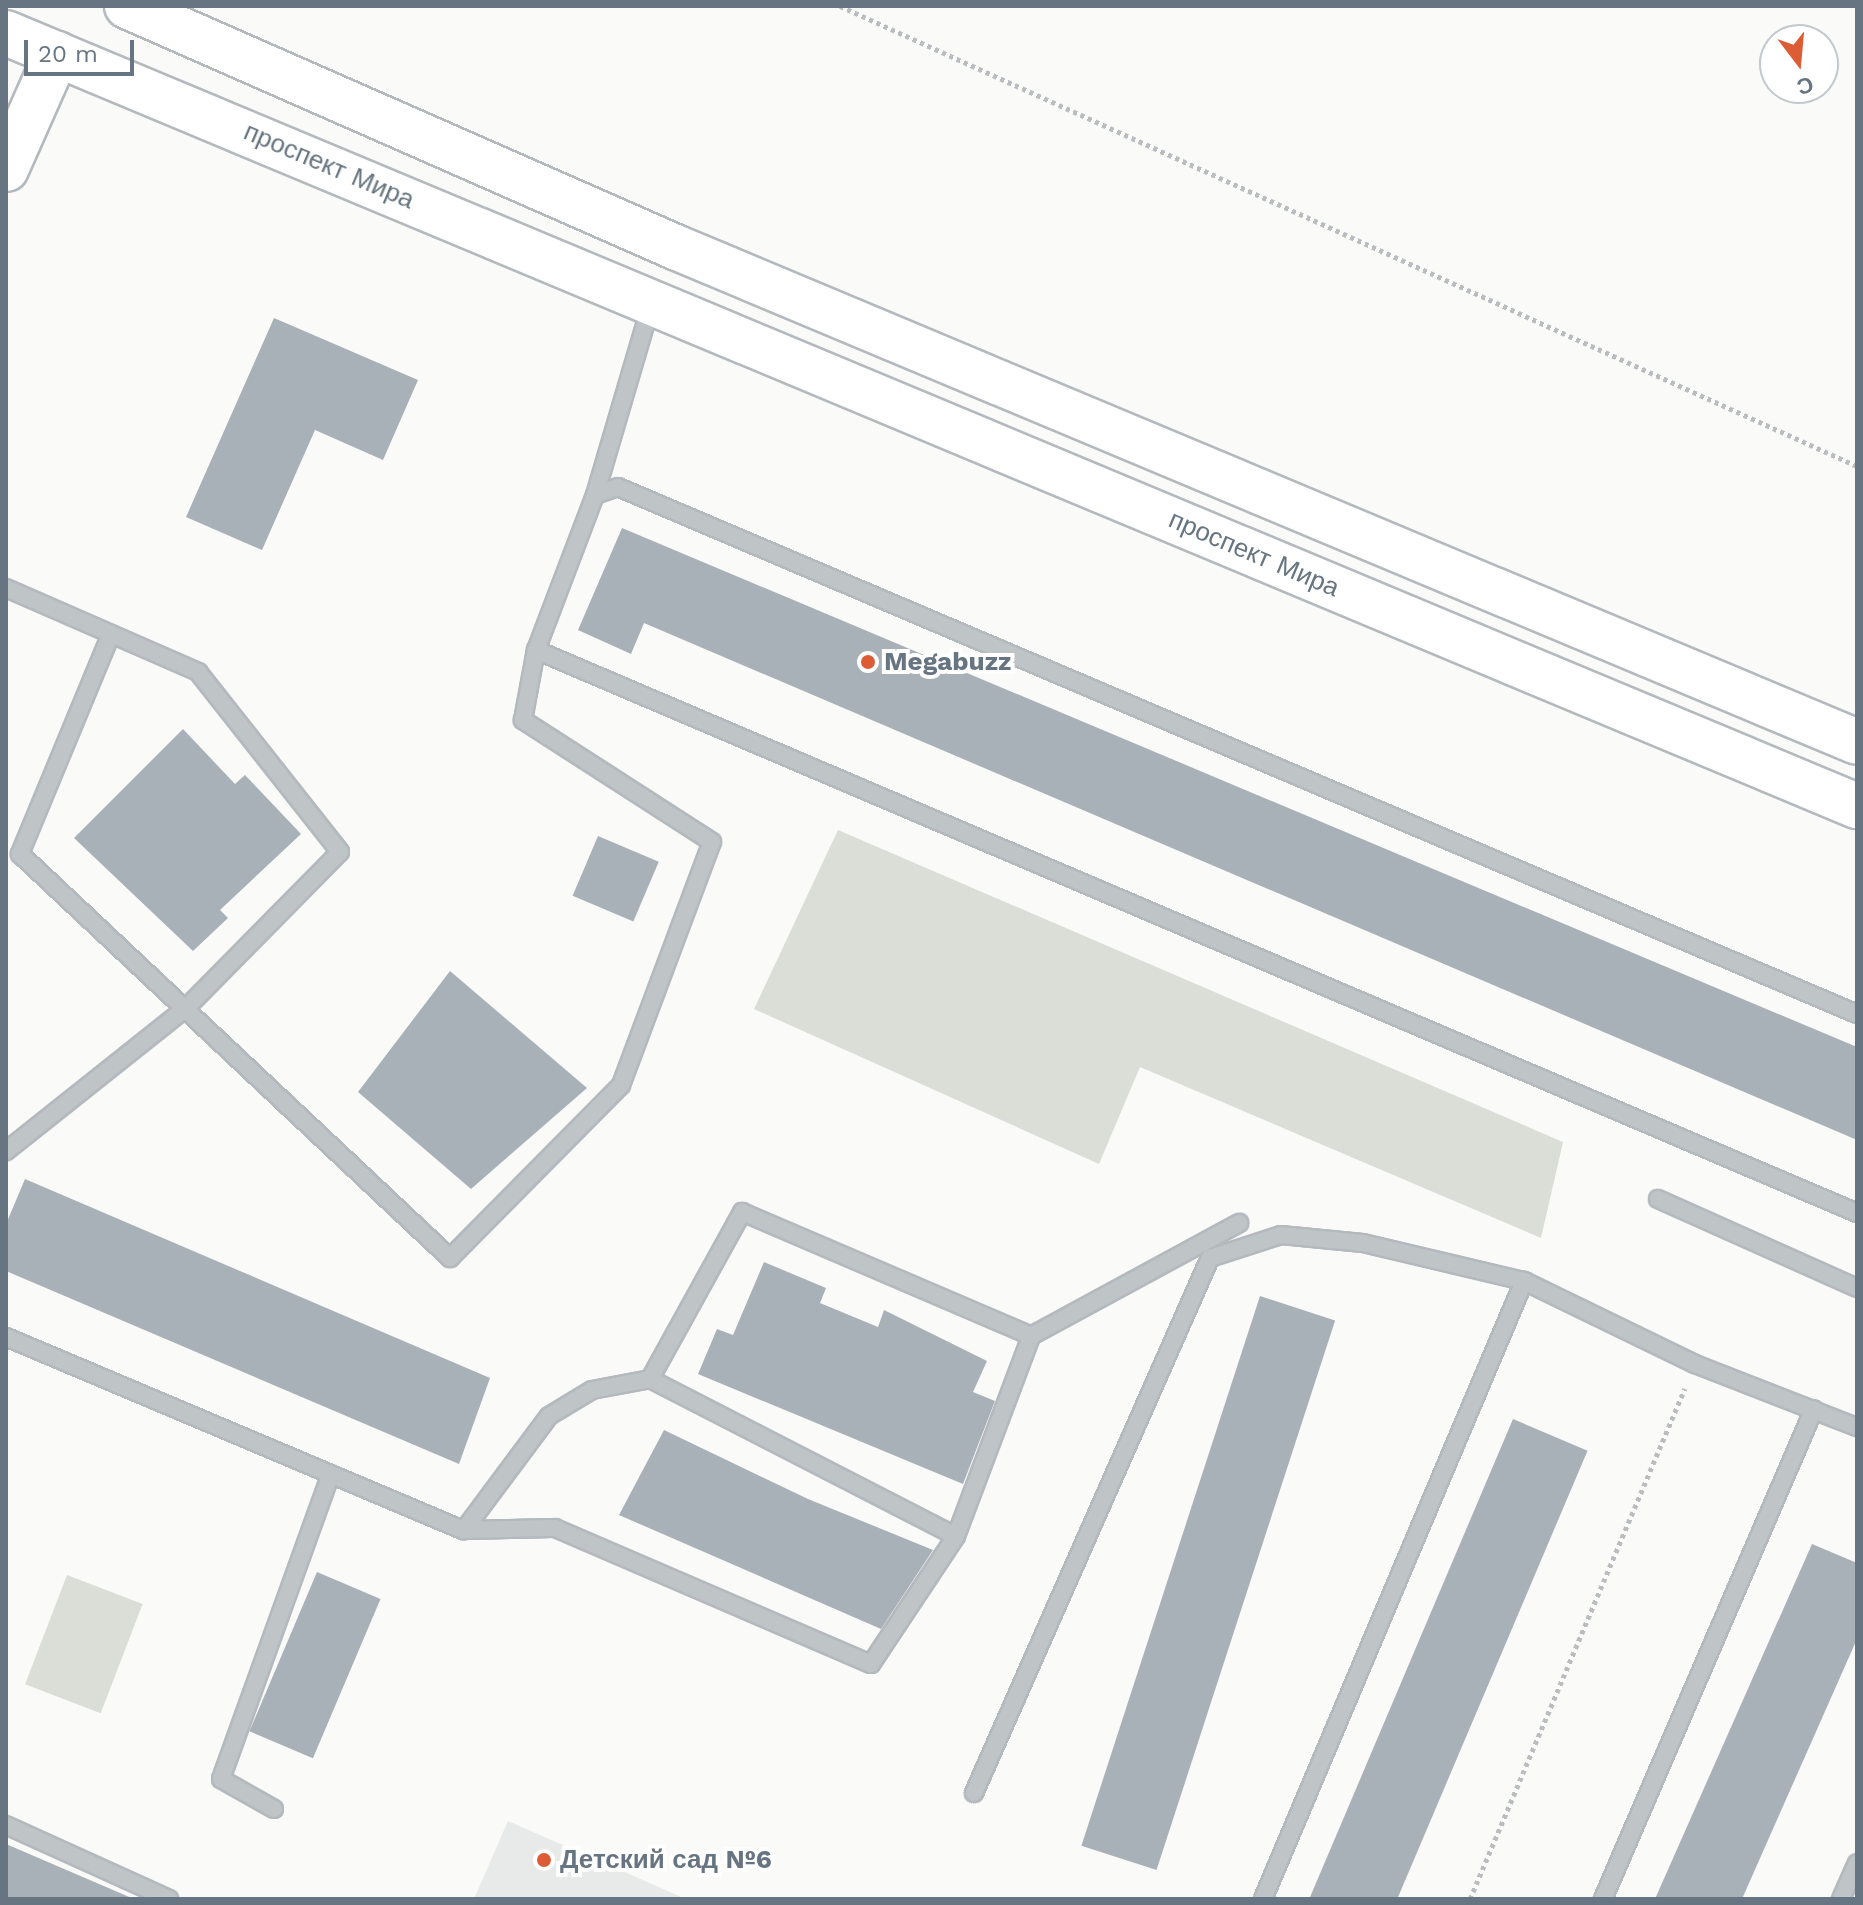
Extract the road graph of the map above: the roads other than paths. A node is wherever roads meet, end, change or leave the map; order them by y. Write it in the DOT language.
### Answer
graph roads {
  1 [pos="127,6"];
  2 [pos="6,33"];
  3 [pos="57,54"];
  4 [pos="6,169"];
  5 [pos="675,247"];
  6 [pos="652,301"];
  7 [pos="595,495"];
  8 [pos="6,588"];
  9 [pos="111,634"];
  10 [pos="536,650"];
  11 [pos="1857,742"];
  12 [pos="1857,806"];
  13 [pos="186,1008"];
  14 [pos="1857,1014"];
  15 [pos="6,1151"];
  16 [pos="1658,1199"];
  17 [pos="1857,1213"];
  18 [pos="1239,1223"];
  19 [pos="1524,1281"];
  20 [pos="1857,1288"];
  21 [pos="1031,1336"];
  22 [pos="7,1338"];
  23 [pos="650,1379"];
  24 [pos="1814,1409"];
  25 [pos="1857,1427"];
  26 [pos="331,1474"];
  27 [pos="464,1530"];
  28 [pos="956,1536"];
  29 [pos="974,1793"];
  30 [pos="274,1809"];
  31 [pos="6,1825"];
  32 [pos="1857,1863"];
  33 [pos="169,1899"];
  34 [pos="1263,1899"];
  35 [pos="1603,1899"];
  36 [pos="1841,1899"];
  1 -- 5 [label="main road"];
  2 -- 3 [label="main road, проспект Мира"];
  3 -- 4 [label="main road"];
  3 -- 6 [label="main road, проспект Мира"];
  5 -- 6 [label="main road"];
  5 -- 11 [label="main road"];
  6 -- 7 [label="lane"];
  6 -- 12 [label="main road, проспект Мира"];
  7 -- 10 [label="lane"];
  7 -- 14 [label="lane"];
  8 -- 9 [label="lane"];
  9 -- 13 [label="lane"];
  9 -- 13 [label="lane"];
  10 -- 13 [label="lane"];
  10 -- 17 [label="lane"];
  13 -- 15 [label="lane"];
  16 -- 20 [label="lane"];
  18 -- 21 [label="lane"];
  19 -- 24 [label="lane"];
  19 -- 29 [label="lane"];
  19 -- 34 [label="lane"];
  21 -- 23 [label="lane"];
  21 -- 28 [label="lane"];
  22 -- 26 [label="lane"];
  23 -- 27 [label="lane"];
  23 -- 28 [label="lane"];
  24 -- 25 [label="lane"];
  24 -- 35 [label="lane"];
  26 -- 27 [label="lane"];
  26 -- 30 [label="lane"];
  27 -- 28 [label="lane"];
  31 -- 33 [label="lane"];
  32 -- 36 [label="lane"];
}
